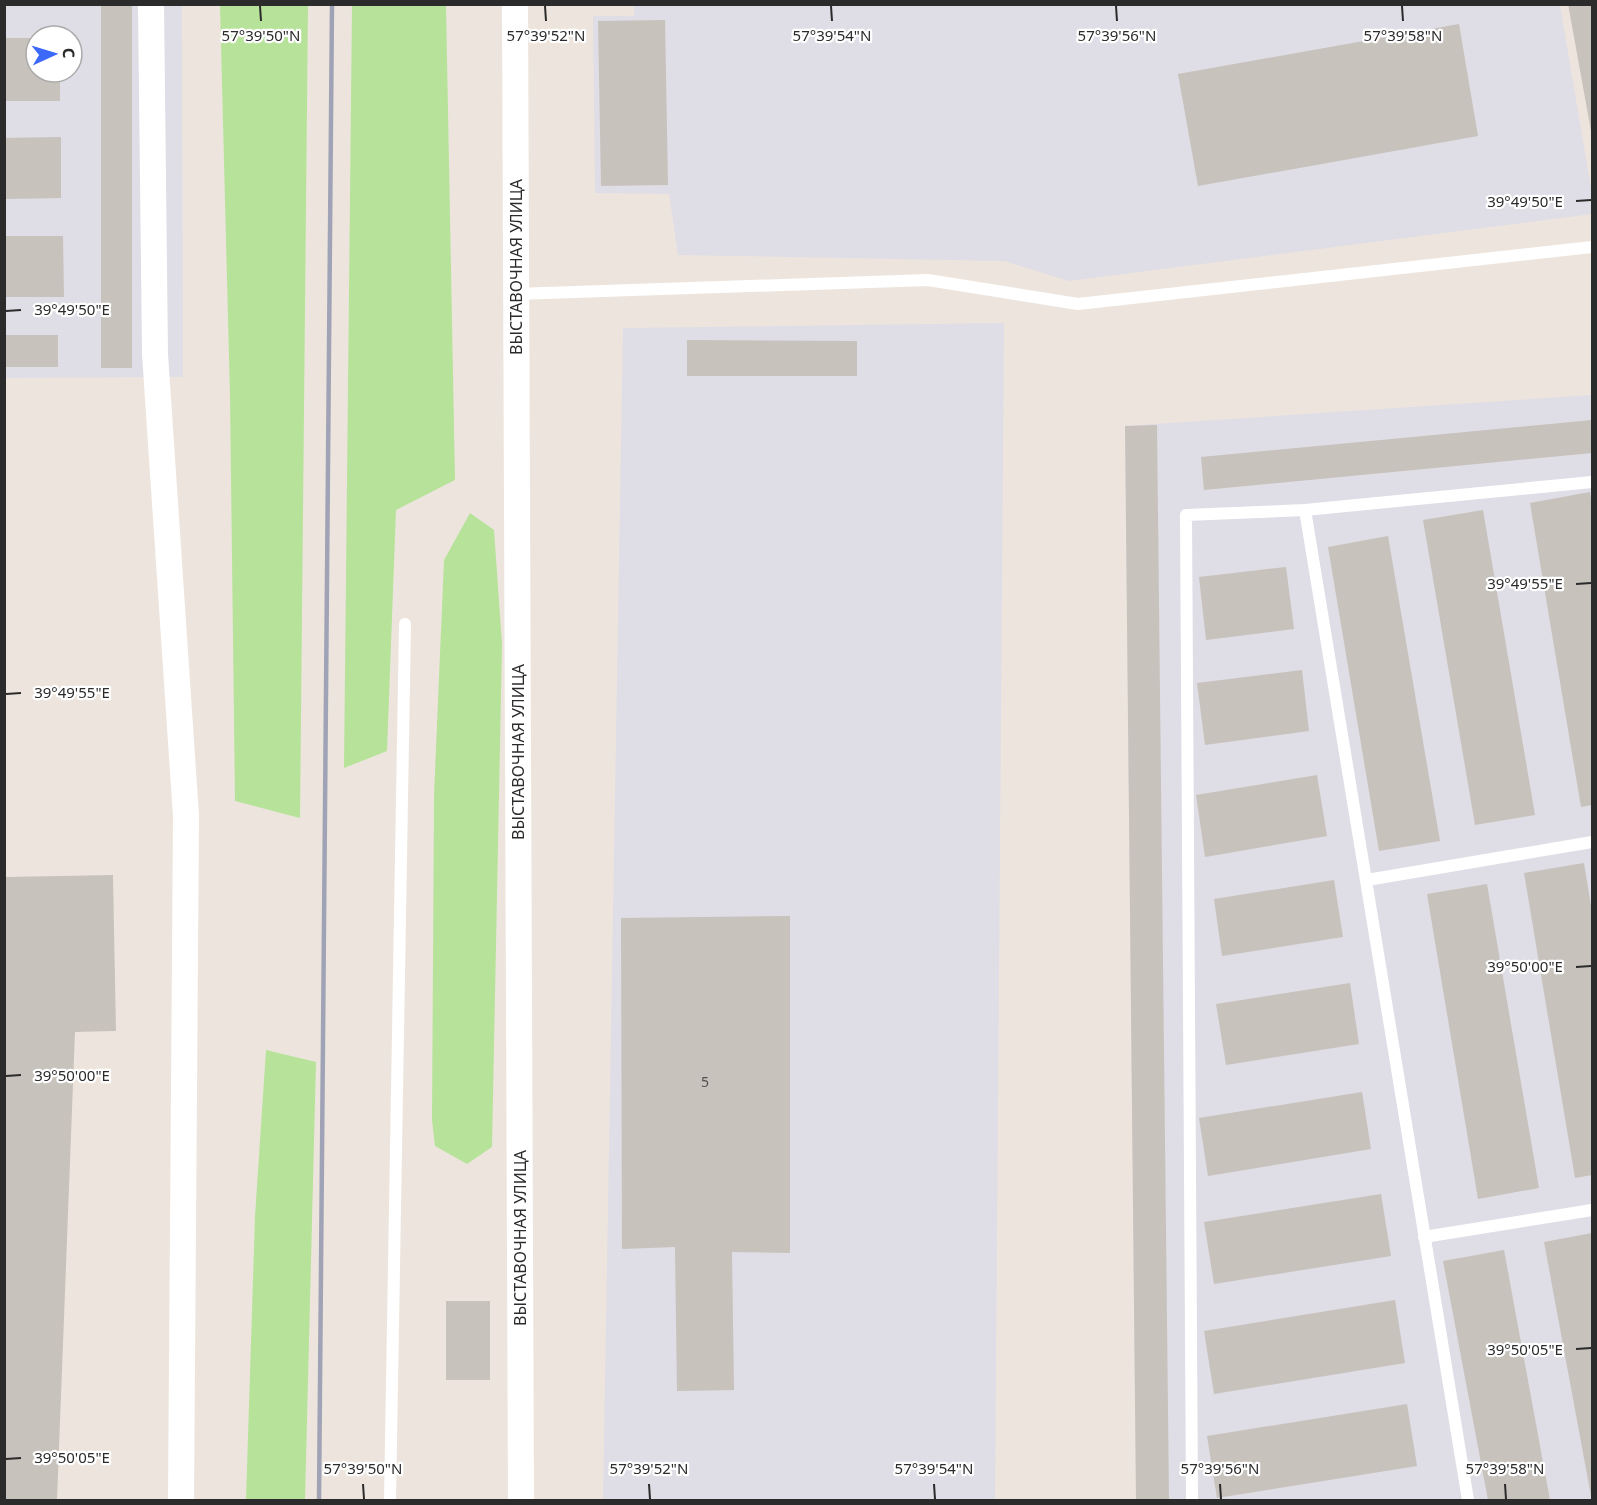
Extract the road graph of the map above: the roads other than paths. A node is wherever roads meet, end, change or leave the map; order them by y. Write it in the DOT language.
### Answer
graph roads {
  1 [pos="152,4"];
  2 [pos="515,4"];
  3 [pos="1593,247"];
  4 [pos="516,294"];
  5 [pos="1593,482"];
  6 [pos="1305,510"];
  7 [pos="405,624"];
  8 [pos="1593,842"];
  9 [pos="1367,880"];
  10 [pos="1593,1210"];
  11 [pos="1424,1237"];
  12 [pos="181,1500"];
  13 [pos="390,1500"];
  14 [pos="521,1500"];
  15 [pos="1192,1500"];
  16 [pos="1468,1500"];
  1 -- 12 [label="street"];
  2 -- 4 [label="street, ВЫСТАВОЧНАЯ УЛИЦА"];
  3 -- 4 [label="lane"];
  4 -- 14 [label="street, ВЫСТАВОЧНАЯ УЛИЦА"];
  5 -- 6 [label="lane"];
  6 -- 9 [label="lane"];
  6 -- 15 [label="lane"];
  7 -- 13 [label="lane"];
  8 -- 9 [label="lane"];
  9 -- 11 [label="lane"];
  10 -- 11 [label="lane"];
  11 -- 16 [label="lane"];
}
